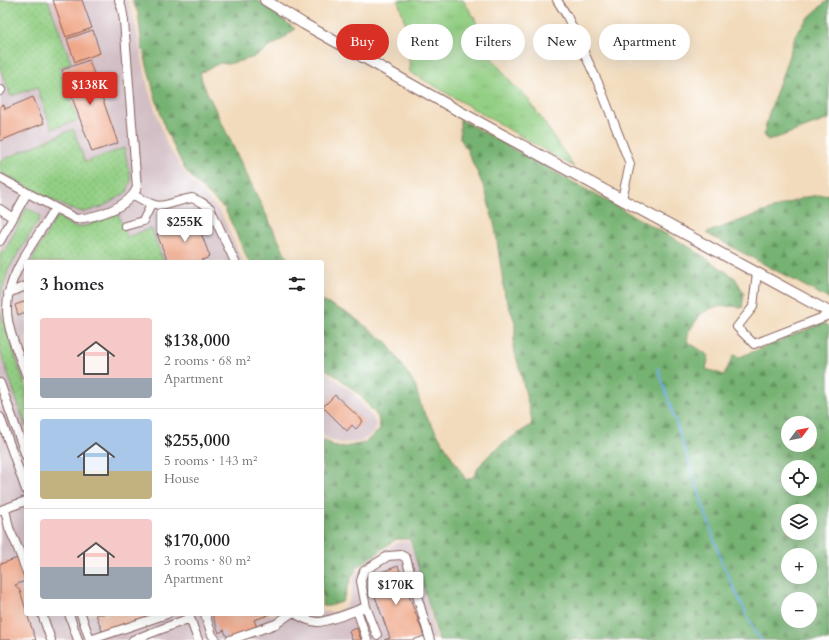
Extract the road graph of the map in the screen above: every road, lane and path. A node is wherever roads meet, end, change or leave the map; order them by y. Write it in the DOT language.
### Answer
graph roads {
  1 [pos="119,0"];
  2 [pos="265,0"];
  3 [pos="557,0"];
  4 [pos="0,178"];
  5 [pos="27,193"];
  6 [pos="134,195"];
  7 [pos="622,199"];
  8 [pos="151,204"];
  9 [pos="0,208"];
  10 [pos="56,208"];
  11 [pos="13,218"];
  12 [pos="126,226"];
  13 [pos="0,241"];
  14 [pos="233,260"];
  15 [pos="757,272"];
  16 [pos="24,287"];
  17 [pos="8,293"];
  18 [pos="829,313"];
  19 [pos="24,368"];
  20 [pos="0,383"];
  21 [pos="0,417"];
  22 [pos="24,450"];
  23 [pos="24,484"];
  24 [pos="24,502"];
  25 [pos="2,510"];
  26 [pos="9,528"];
  27 [pos="0,531"];
  28 [pos="24,565"];
  29 [pos="366,607"];
  30 [pos="356,610"];
  31 [pos="43,616"];
  32 [pos="70,616"];
  33 [pos="82,616"];
  34 [pos="161,616"];
  35 [pos="206,616"];
  36 [pos="287,616"];
  37 [pos="300,616"];
  38 [pos="377,635"];
  39 [pos="51,640"];
  40 [pos="78,640"];
  41 [pos="90,640"];
  42 [pos="133,640"];
  43 [pos="198,640"];
  44 [pos="216,640"];
  45 [pos="230,640"];
  46 [pos="368,640"];
  47 [pos="430,640"];
  1 -- 6 [label="street"];
  2 -- 7 [label="main road"];
  3 -- 7 [label="street"];
  4 -- 5 [label="street"];
  5 -- 10 [label="street"];
  5 -- 11 [label="street"];
  6 -- 8 [label="street"];
  6 -- 10 [label="street"];
  7 -- 15 [label="main road"];
  8 -- 12 [label="street"];
  8 -- 14 [label="street"];
  9 -- 11 [label="street"];
  10 -- 17 [label="street"];
  11 -- 13 [label="street"];
  15 -- 18 [label="main road"];
  15 -- 18 [label="street"];
  16 -- 17 [label="street"];
  17 -- 19 [label="street"];
  20 -- 22 [label="street"];
  21 -- 23 [label="street"];
  24 -- 25 [label="street"];
  25 -- 26 [label="street"];
  26 -- 27 [label="street"];
  26 -- 28 [label="street"];
  29 -- 30 [label="street"];
  29 -- 38 [label="street"];
  29 -- 47 [label="street"];
  30 -- 37 [label="street"];
  30 -- 46 [label="street"];
  31 -- 39 [label="street"];
  32 -- 40 [label="street"];
  33 -- 41 [label="street"];
  34 -- 41 [label="street"];
  35 -- 44 [label="street"];
  36 -- 45 [label="street"];
  42 -- 43 [label="street"];
}
